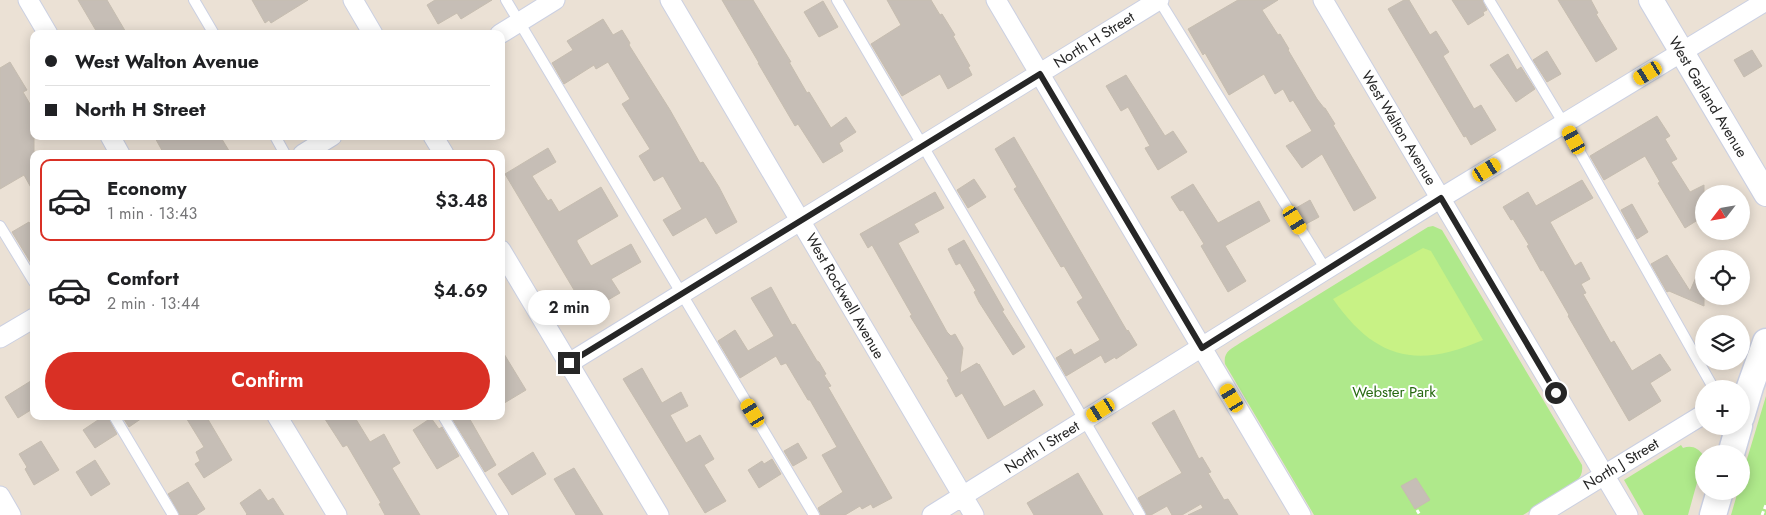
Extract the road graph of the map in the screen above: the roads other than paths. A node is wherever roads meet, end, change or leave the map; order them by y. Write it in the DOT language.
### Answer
graph roads {
  1 [pos="28,0"];
  2 [pos="194,0"];
  3 [pos="353,0"];
  4 [pos="506,0"];
  5 [pos="554,0"];
  6 [pos="670,0"];
  7 [pos="837,0"];
  8 [pos="996,0"];
  9 [pos="1159,0"];
  10 [pos="1323,0"];
  11 [pos="1489,0"];
  12 [pos="1651,0"];
  13 [pos="1766,0"];
  14 [pos="519,22"];
  15 [pos="46,30"];
  16 [pos="212,30"];
  17 [pos="371,30"];
  18 [pos="505,31"];
  19 [pos="1682,53"];
  20 [pos="1040,74"];
  21 [pos="1564,124"];
  22 [pos="326,140"];
  23 [pos="922,146"];
  24 [pos="309,150"];
  25 [pos="1766,194"];
  26 [pos="1441,198"];
  27 [pos="801,221"];
  28 [pos="0,226"];
  29 [pos="505,257"];
  30 [pos="1326,270"];
  31 [pos="30,275"];
  32 [pos="682,294"];
  33 [pos="30,320"];
  34 [pos="0,338"];
  35 [pos="1766,342"];
  36 [pos="1202,348"];
  37 [pos="569,363"];
  38 [pos="1709,380"];
  39 [pos="1750,380"];
  40 [pos="1695,419"];
  41 [pos="116,420"];
  42 [pos="280,420"];
  43 [pos="445,420"];
  44 [pos="1084,421"];
  45 [pos="1604,474"];
  46 [pos="0,496"];
  47 [pos="962,496"];
  48 [pos="1717,500"];
  49 [pos="11,515"];
  50 [pos="173,515"];
  51 [pos="336,515"];
  52 [pos="503,515"];
  53 [pos="659,515"];
  54 [pos="814,515"];
  55 [pos="932,515"];
  56 [pos="974,515"];
  57 [pos="1140,515"];
  58 [pos="1301,515"];
  59 [pos="1539,515"];
  60 [pos="1628,515"];
  61 [pos="1713,515"];
  1 -- 15 [label="street"];
  2 -- 16 [label="lane"];
  3 -- 17 [label="street"];
  4 -- 14 [label="lane"];
  5 -- 14 [label="street"];
  6 -- 27 [label="street, West Rockwell Avenue"];
  7 -- 23 [label="lane"];
  8 -- 20 [label="street"];
  9 -- 20 [label="street, North H Street"];
  9 -- 30 [label="lane"];
  10 -- 26 [label="street, West Walton Avenue"];
  11 -- 21 [label="lane"];
  12 -- 19 [label="street, West Garland Avenue"];
  13 -- 19 [label="street, North I Street"];
  14 -- 18 [label="street"];
  14 -- 32 [label="lane"];
  19 -- 21 [label="street, North I Street"];
  19 -- 25 [label="street, West Garland Avenue"];
  20 -- 23 [label="street, North H Street"];
  20 -- 36 [label="street"];
  21 -- 26 [label="street, North I Street"];
  21 -- 38 [label="lane"];
  22 -- 24 [label="street"];
  23 -- 27 [label="street, North H Street"];
  23 -- 44 [label="lane"];
  26 -- 30 [label="street, North I Street"];
  26 -- 45 [label="street, West Walton Avenue"];
  27 -- 32 [label="street, North H Street"];
  27 -- 47 [label="street, West Rockwell Avenue"];
  28 -- 31 [label="lane"];
  29 -- 37 [label="street"];
  30 -- 36 [label="street, North I Street"];
  32 -- 37 [label="street, North H Street"];
  32 -- 54 [label="lane"];
  33 -- 34 [label="street"];
  35 -- 39 [label="main road"];
  36 -- 44 [label="street, North I Street"];
  36 -- 58 [label="street"];
  37 -- 53 [label="street"];
  40 -- 45 [label="street, North J Street"];
  41 -- 50 [label="lane"];
  42 -- 51 [label="street"];
  43 -- 52 [label="lane"];
  44 -- 47 [label="street, North I Street"];
  44 -- 57 [label="lane"];
  45 -- 59 [label="street, North J Street"];
  45 -- 60 [label="street, West Walton Avenue"];
  46 -- 49 [label="street"];
  47 -- 55 [label="street, North I Street"];
  47 -- 56 [label="street, West Rockwell Avenue"];
  48 -- 61 [label="main road"];
}
